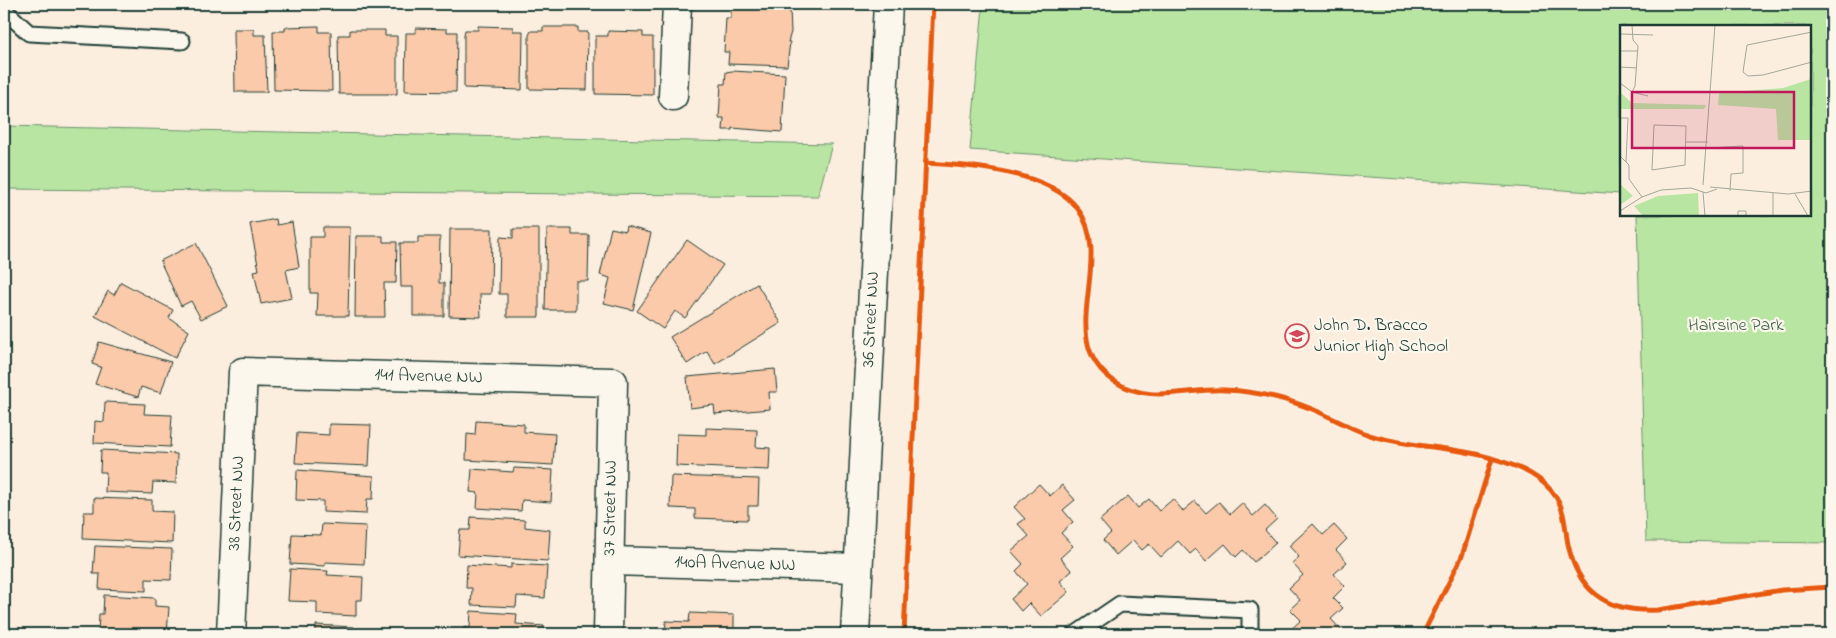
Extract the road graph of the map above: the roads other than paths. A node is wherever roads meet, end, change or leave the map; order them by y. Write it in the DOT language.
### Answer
graph roads {
  1 [pos="677,4"];
  2 [pos="888,4"];
  3 [pos="4,10"];
  4 [pos="182,40"];
  5 [pos="673,96"];
  6 [pos="243,372"];
  7 [pos="614,382"];
  8 [pos="611,562"];
  9 [pos="858,568"];
  10 [pos="231,634"];
  11 [pos="608,634"];
  12 [pos="855,634"];
  13 [pos="864,634"];
  14 [pos="1076,634"];
  15 [pos="1250,634"];
  1 -- 5 [label="street"];
  2 -- 9 [label="street, 36 Street NW"];
  3 -- 4 [label="lane"];
  6 -- 7 [label="street, 141 Avenue NW"];
  6 -- 10 [label="street, 38 Street NW"];
  7 -- 8 [label="street, 37 Street NW"];
  8 -- 9 [label="street, 140A Avenue NW"];
  8 -- 11 [label="street, 37 Street NW"];
  9 -- 12 [label="street, 36 Street NW"];
  12 -- 13 [label="lane"];
  14 -- 15 [label="lane"];
}
